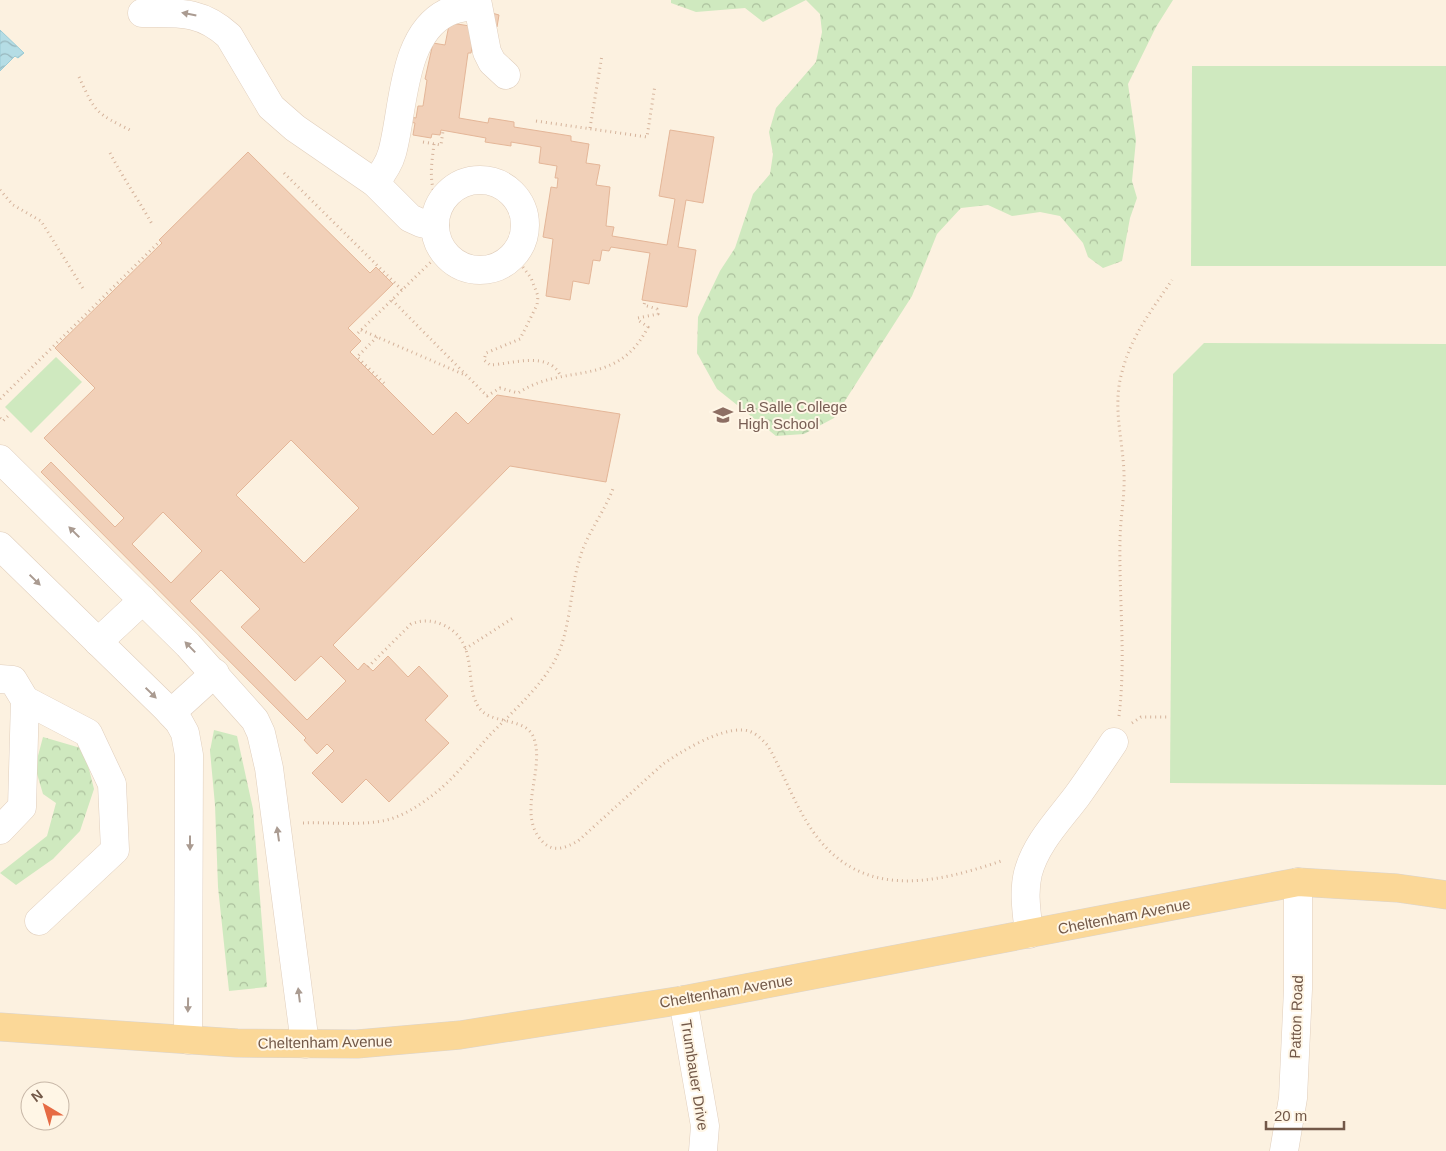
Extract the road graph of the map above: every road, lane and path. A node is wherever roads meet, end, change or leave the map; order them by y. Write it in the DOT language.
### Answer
graph roads {
  1 [pos="477,2"];
  2 [pos="142,13"];
  3 [pos="602,56"];
  4 [pos="506,75"];
  5 [pos="79,77"];
  6 [pos="655,85"];
  7 [pos="536,121"];
  8 [pos="590,128"];
  9 [pos="132,131"];
  10 [pos="434,144"];
  11 [pos="110,153"];
  12 [pos="284,173"];
  13 [pos="375,183"];
  14 [pos="0,190"];
  15 [pos="152,224"];
  16 [pos="439,227"];
  17 [pos="159,242"];
  18 [pos="514,255"];
  19 [pos="1172,280"];
  20 [pos="84,290"];
  21 [pos="402,290"];
  22 [pos="392,300"];
  23 [pos="646,301"];
  24 [pos="377,337"];
  25 [pos="467,377"];
  26 [pos="561,377"];
  27 [pos="386,385"];
  28 [pos="0,399"];
  29 [pos="9,415"];
  30 [pos="0,418"];
  31 [pos="0,459"];
  32 [pos="614,486"];
  33 [pos="0,546"];
  34 [pos="143,600"];
  35 [pos="513,618"];
  36 [pos="98,642"];
  37 [pos="465,649"];
  38 [pos="368,667"];
  39 [pos="215,674"];
  40 [pos="0,678"];
  41 [pos="25,700"];
  42 [pos="171,713"];
  43 [pos="1170,717"];
  44 [pos="504,721"];
  45 [pos="1114,742"];
  46 [pos="277,827"];
  47 [pos="0,830"];
  48 [pos="1041,843"];
  49 [pos="1298,882"];
  50 [pos="1446,895"];
  51 [pos="38,921"];
  52 [pos="1029,934"];
  53 [pos="683,1000"];
  54 [pos="0,1027"];
  55 [pos="188,1040"];
  56 [pos="305,1044"];
  57 [pos="703,1151"];
  58 [pos="1284,1151"];
  1 -- 4 [label="street"];
  1 -- 13 [label="street"];
  13 -- 2 [label="street, one-way"];
  3 -- 8 [label="path"];
  5 -- 9 [label="path"];
  6 -- 8 [label="path"];
  7 -- 8 [label="path"];
  10 -- 16 [label="path"];
  11 -- 15 [label="path"];
  12 -- 21 [label="path"];
  13 -- 16 [label="street"];
  14 -- 20 [label="path"];
  16 -- 18 [label="street"];
  16 -- 18 [label="street"];
  16 -- 21 [label="path"];
  17 -- 28 [label="path"];
  18 -- 26 [label="path"];
  19 -- 45 [label="path"];
  21 -- 22 [label="path"];
  22 -- 24 [label="path"];
  22 -- 25 [label="path"];
  23 -- 26 [label="path"];
  24 -- 25 [label="path"];
  24 -- 27 [label="path"];
  25 -- 26 [label="path"];
  29 -- 30 [label="path"];
  34 -- 31 [label="street, one-way"];
  32 -- 44 [label="path"];
  33 -- 36 [label="street, one-way"];
  34 -- 36 [label="street"];
  39 -- 34 [label="street, one-way"];
  35 -- 37 [label="path"];
  36 -- 42 [label="street, one-way"];
  37 -- 38 [label="path"];
  37 -- 44 [label="path"];
  39 -- 42 [label="street"];
  39 -- 46 [label="street"];
  40 -- 41 [label="street"];
  41 -- 47 [label="street"];
  41 -- 51 [label="street"];
  42 -- 55 [label="street, one-way"];
  43 -- 45 [label="path"];
  44 -- 46 [label="path"];
  44 -- 48 [label="path"];
  45 -- 48 [label="street"];
  56 -- 46 [label="street, one-way"];
  48 -- 52 [label="street"];
  49 -- 50 [label="main road, Cheltenham Avenue"];
  49 -- 52 [label="main road, Cheltenham Avenue"];
  49 -- 58 [label="street, Patton Road"];
  52 -- 53 [label="main road, Cheltenham Avenue"];
  53 -- 56 [label="main road, Cheltenham Avenue"];
  53 -- 57 [label="street, Trumbauer Drive"];
  54 -- 55 [label="main road, Cheltenham Avenue"];
  55 -- 56 [label="main road, Cheltenham Avenue"];
}
